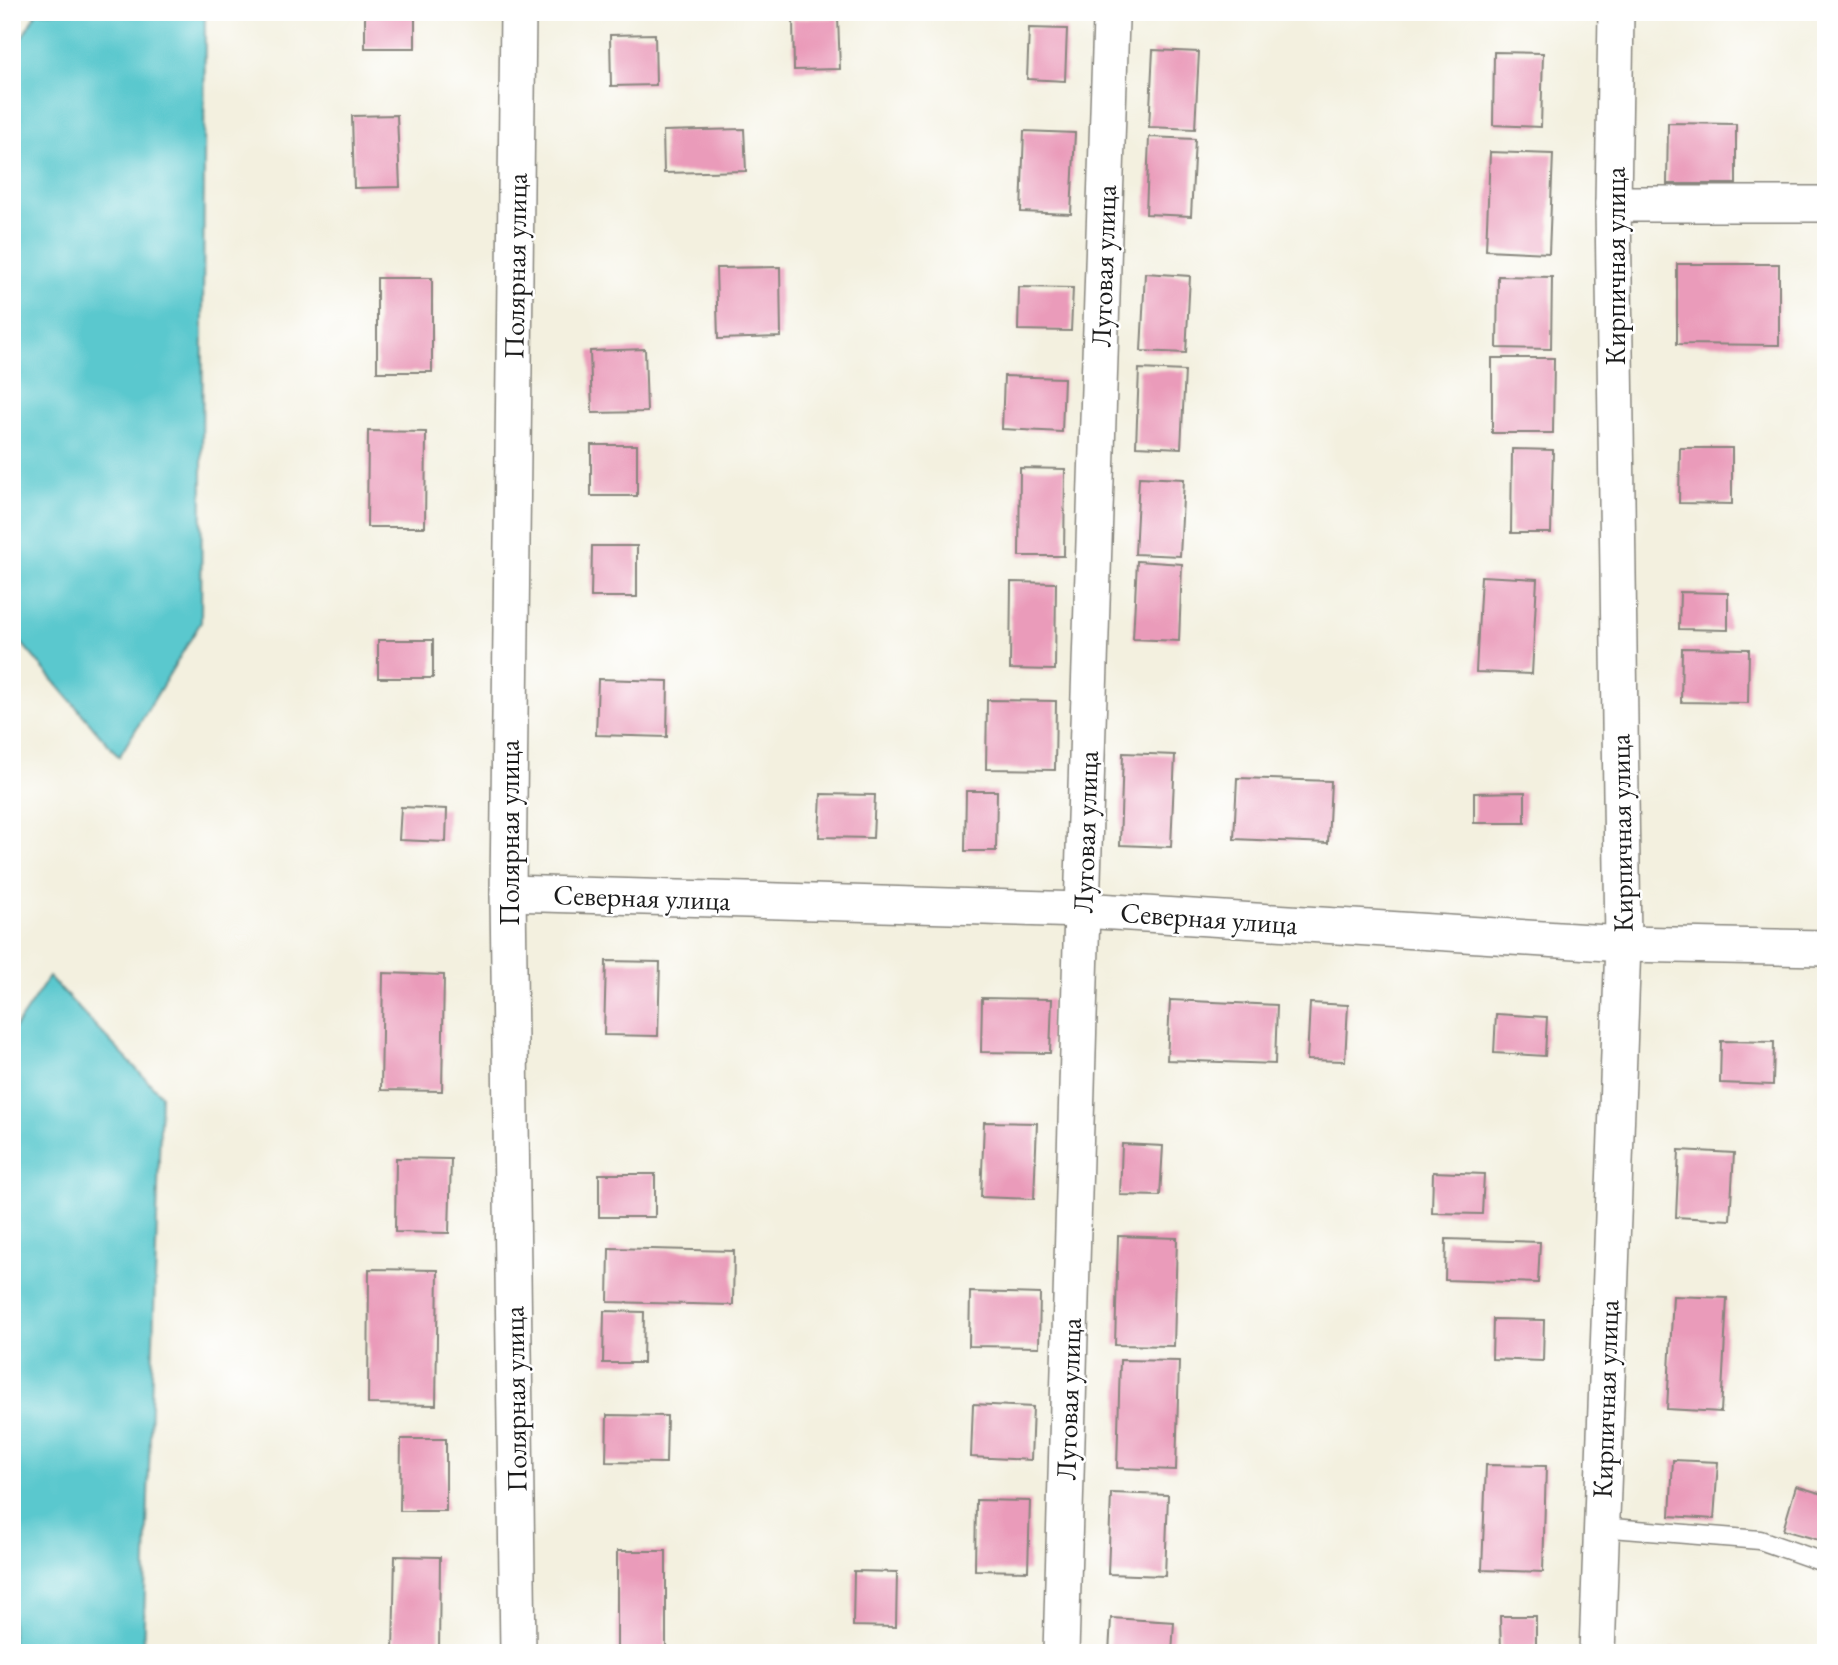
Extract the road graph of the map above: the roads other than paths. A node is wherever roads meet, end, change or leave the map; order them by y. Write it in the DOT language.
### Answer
graph roads {
  1 [pos="519,12"];
  2 [pos="1110,12"];
  3 [pos="1616,12"];
  4 [pos="1613,204"];
  5 [pos="1826,204"];
  6 [pos="508,893"];
  7 [pos="1082,910"];
  8 [pos="1623,944"];
  9 [pos="1826,948"];
  10 [pos="1600,1527"];
  11 [pos="1826,1565"];
  12 [pos="518,1653"];
  13 [pos="1060,1653"];
  14 [pos="1597,1653"];
  1 -- 6 [label="street, Полярная улица"];
  2 -- 7 [label="street, Луговая улица"];
  3 -- 4 [label="street, Кирпичная улица"];
  4 -- 5 [label="street"];
  4 -- 8 [label="street, Кирпичная улица"];
  6 -- 7 [label="street, Северная улица"];
  6 -- 12 [label="street, Полярная улица"];
  7 -- 8 [label="street, Северная улица"];
  7 -- 13 [label="street, Луговая улица"];
  8 -- 9 [label="street, Северная улица"];
  8 -- 10 [label="street, Кирпичная улица"];
  10 -- 11 [label="lane"];
  10 -- 14 [label="street, Кирпичная улица"];
}
